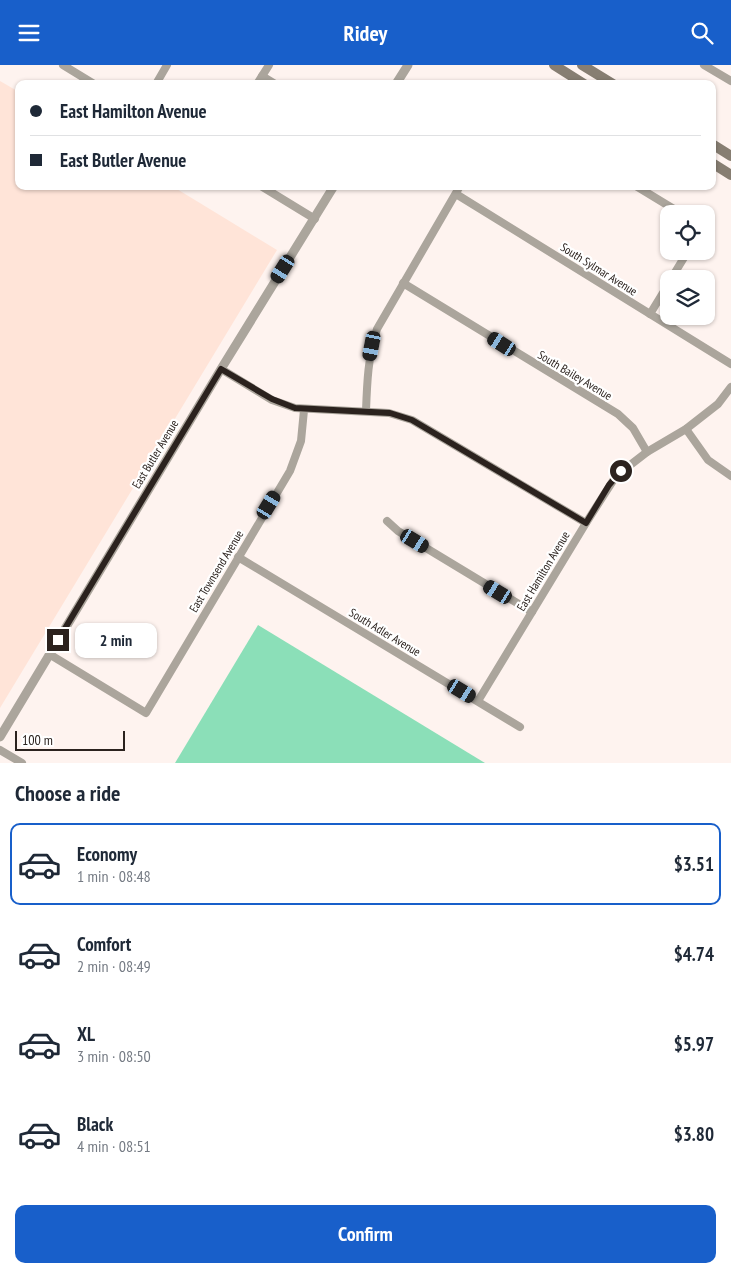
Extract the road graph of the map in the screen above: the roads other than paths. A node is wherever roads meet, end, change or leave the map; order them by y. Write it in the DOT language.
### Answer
graph roads {
  1 [pos="65,65"];
  2 [pos="167,65"];
  3 [pos="269,65"];
  4 [pos="408,65"];
  5 [pos="554,65"];
  6 [pos="582,65"];
  7 [pos="704,65"];
  8 [pos="262,76"];
  9 [pos="88,80"];
  10 [pos="158,80"];
  11 [pos="260,80"];
  12 [pos="268,80"];
  13 [pos="399,80"];
  14 [pos="578,80"];
  15 [pos="606,80"];
  16 [pos="731,81"];
  17 [pos="716,146"];
  18 [pos="731,155"];
  19 [pos="716,165"];
  20 [pos="729,173"];
  21 [pos="267,190"];
  22 [pos="332,190"];
  23 [pos="458,190"];
  24 [pos="643,190"];
  25 [pos="456,194"];
  26 [pos="667,205"];
  27 [pos="314,219"];
  28 [pos="402,283"];
  29 [pos="660,298"];
  30 [pos="650,314"];
  31 [pos="731,364"];
  32 [pos="221,369"];
  33 [pos="731,387"];
  34 [pos="304,410"];
  35 [pos="366,411"];
  36 [pos="686,429"];
  37 [pos="647,452"];
  38 [pos="731,475"];
  39 [pos="387,521"];
  40 [pos="586,523"];
  41 [pos="238,557"];
  42 [pos="532,612"];
  43 [pos="49,654"];
  44 [pos="478,701"];
  45 [pos="520,727"];
  46 [pos="0,737"];
  47 [pos="0,750"];
  48 [pos="22,763"];
  1 -- 9 [label="street"];
  2 -- 10 [label="street"];
  3 -- 8 [label="street"];
  4 -- 13 [label="street"];
  5 -- 14 [label="main road"];
  6 -- 15 [label="main road"];
  7 -- 16 [label="street"];
  8 -- 11 [label="street"];
  8 -- 12 [label="street"];
  17 -- 18 [label="main road"];
  19 -- 20 [label="main road"];
  21 -- 27 [label="street"];
  22 -- 27 [label="street, East Butler Avenue"];
  23 -- 25 [label="street"];
  24 -- 26 [label="street"];
  25 -- 28 [label="street"];
  25 -- 30 [label="street, South Sylmar Avenue"];
  27 -- 32 [label="street, East Butler Avenue"];
  28 -- 35 [label="street"];
  28 -- 37 [label="street, South Bailey Avenue"];
  29 -- 30 [label="street"];
  30 -- 31 [label="street, South Sylmar Avenue"];
  32 -- 34 [label="street"];
  32 -- 43 [label="street, East Butler Avenue"];
  33 -- 36 [label="street, East Hamilton Avenue"];
  34 -- 35 [label="street"];
  34 -- 41 [label="street, East Townsend Avenue"];
  35 -- 40 [label="street"];
  36 -- 37 [label="street, East Hamilton Avenue"];
  36 -- 38 [label="street"];
  37 -- 40 [label="street, East Hamilton Avenue"];
  39 -- 42 [label="street"];
  40 -- 42 [label="street, East Hamilton Avenue"];
  41 -- 43 [label="street, East Townsend Avenue"];
  41 -- 44 [label="street, South Adler Avenue"];
  42 -- 44 [label="street, East Hamilton Avenue"];
  43 -- 46 [label="street, East Butler Avenue"];
  44 -- 45 [label="street, South Adler Avenue"];
  47 -- 48 [label="street"];
}
